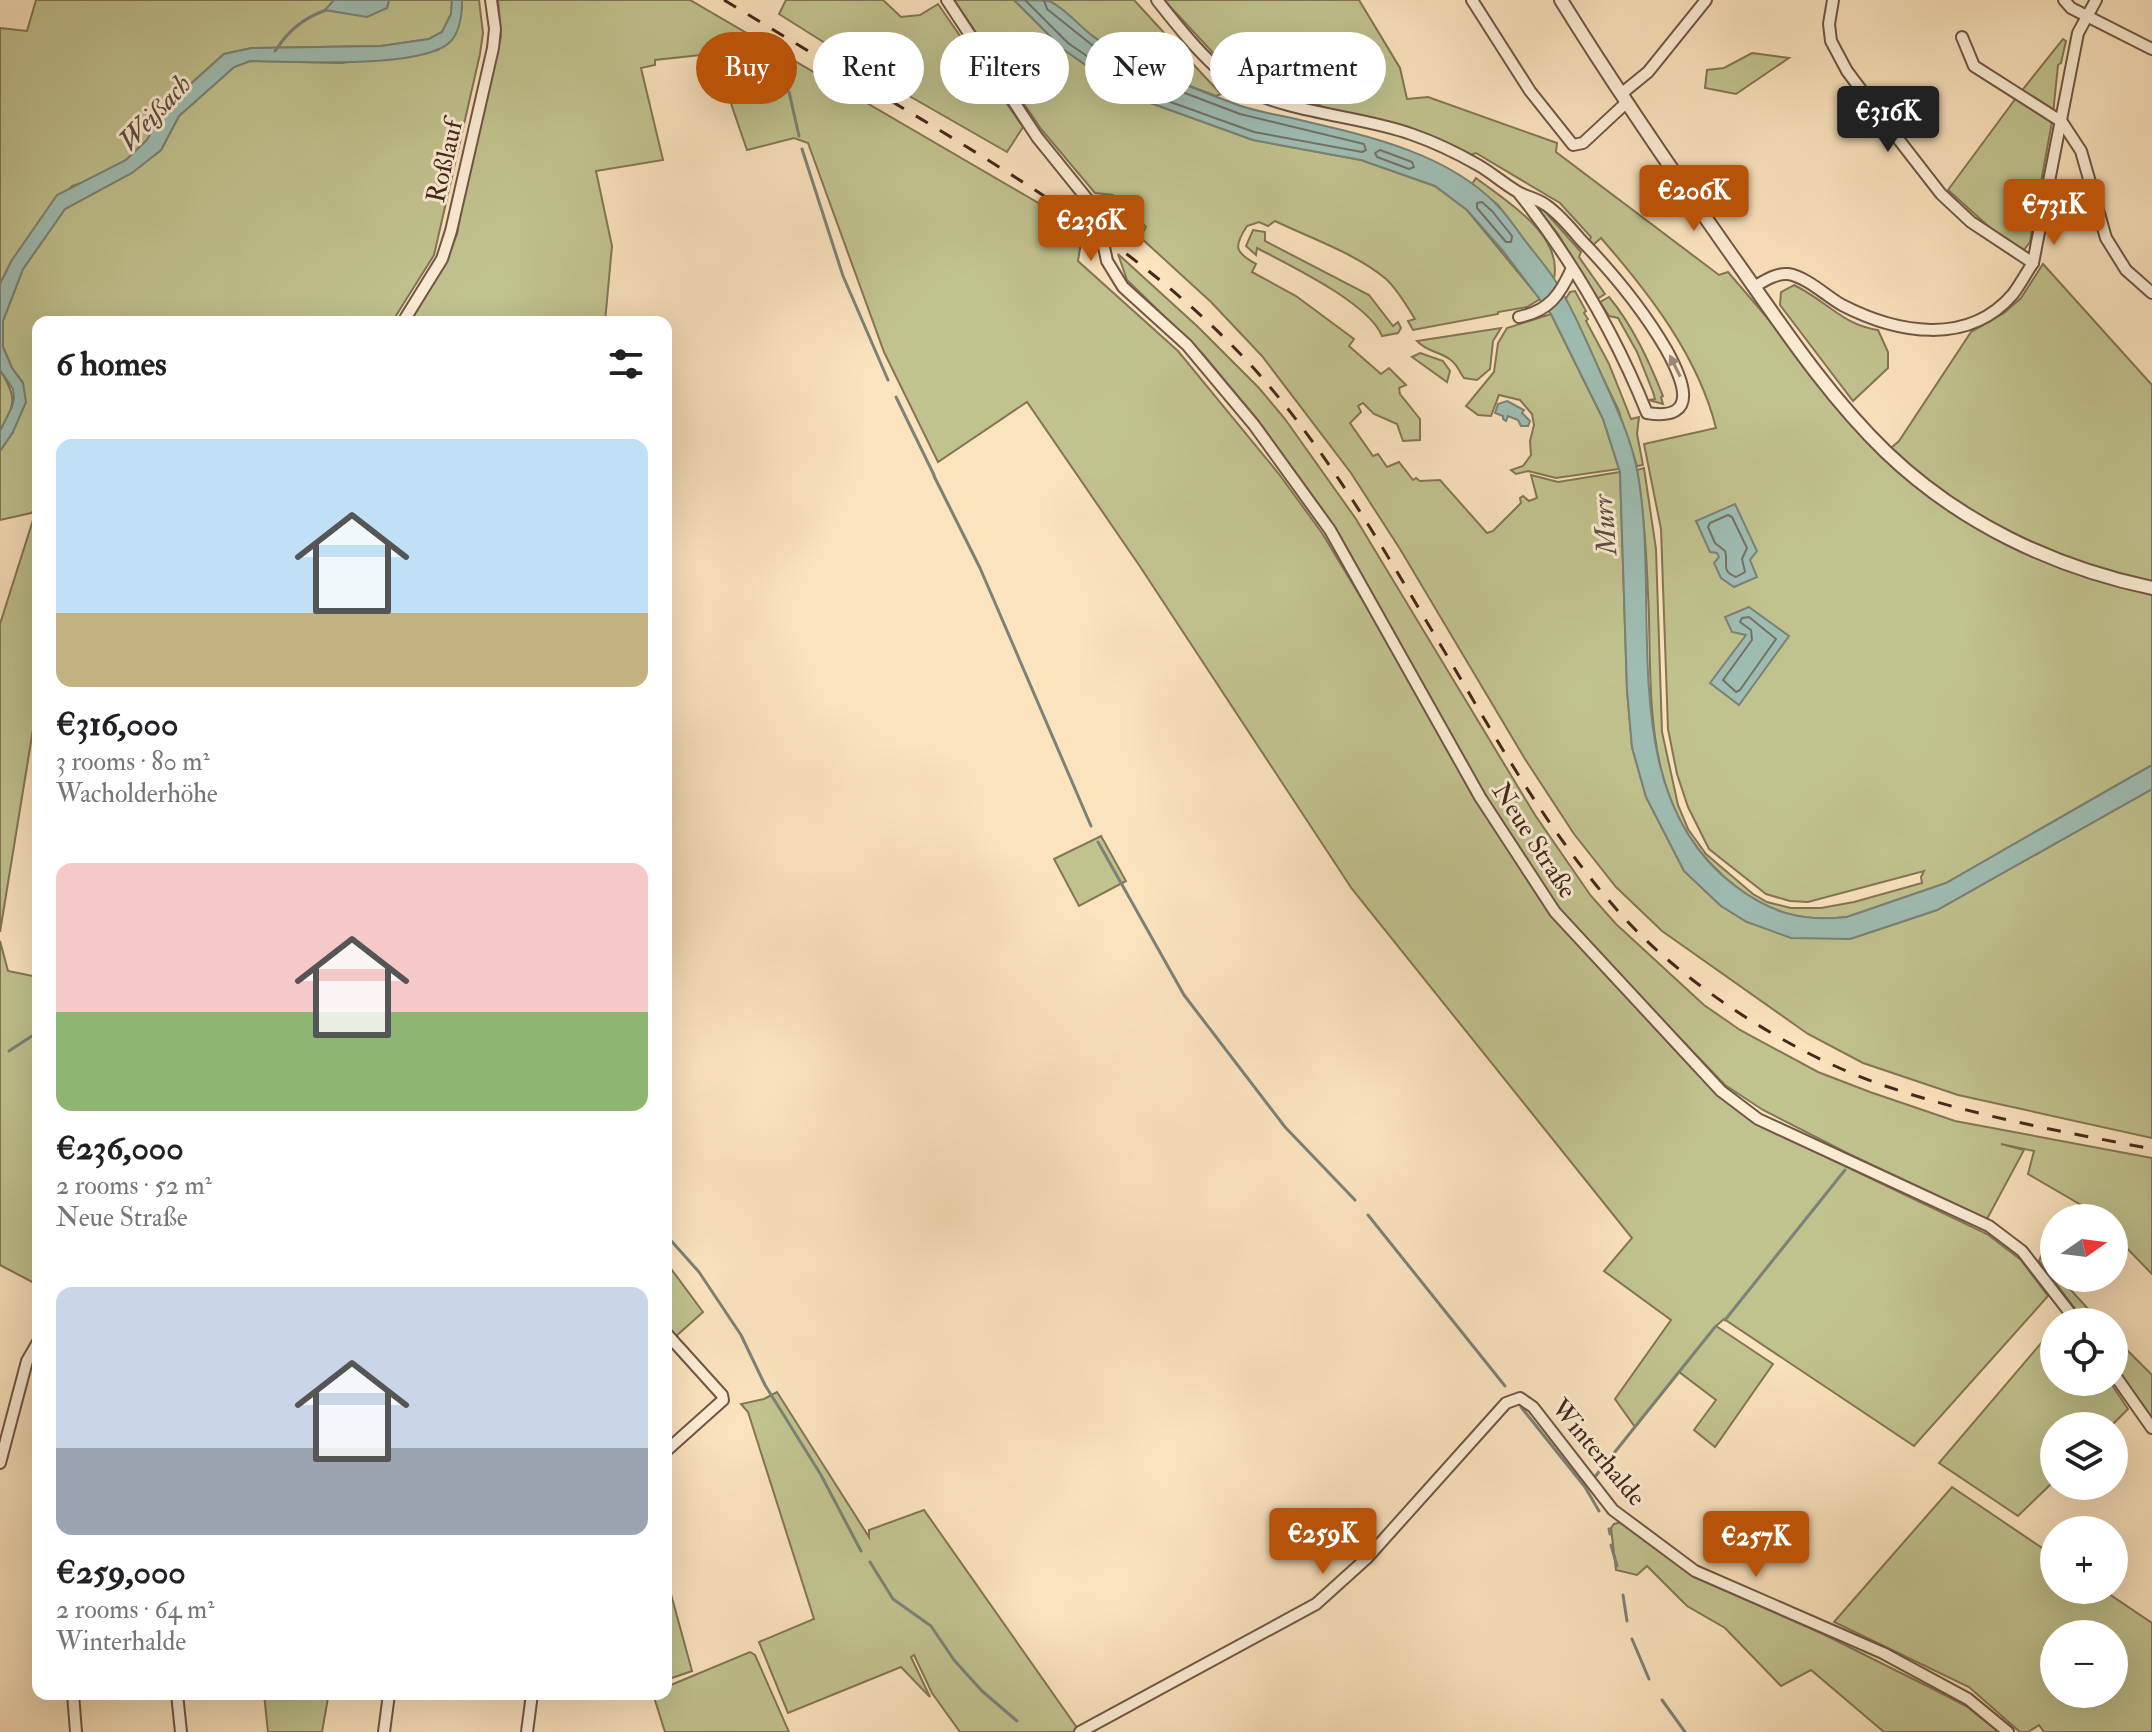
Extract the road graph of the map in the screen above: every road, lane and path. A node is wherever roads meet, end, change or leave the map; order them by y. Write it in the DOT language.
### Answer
graph roads {
  1 [pos="491,0"];
  2 [pos="947,0"];
  3 [pos="1157,0"];
  4 [pos="1472,0"];
  5 [pos="1561,0"];
  6 [pos="1706,0"];
  7 [pos="1833,0"];
  8 [pos="2064,0"];
  9 [pos="2096,0"];
  10 [pos="2087,16"];
  11 [pos="1962,37"];
  12 [pos="2152,49"];
  13 [pos="1624,98"];
  14 [pos="2062,122"];
  15 [pos="1518,192"];
  16 [pos="2033,263"];
  17 [pos="1572,268"];
  18 [pos="1754,287"];
  19 [pos="2152,293"];
  20 [pos="407,316"];
  21 [pos="1519,317"];
  22 [pos="2152,588"];
  23 [pos="2066,1308"];
  24 [pos="672,1340"];
  25 [pos="32,1352"];
  26 [pos="2128,1394"];
  27 [pos="2152,1428"];
  28 [pos="672,1446"];
  29 [pos="0,1463"];
  30 [pos="73,1700"];
  31 [pos="178,1700"];
  32 [pos="388,1700"];
  33 [pos="531,1700"];
  34 [pos="76,1732"];
  35 [pos="181,1732"];
  36 [pos="384,1732"];
  37 [pos="527,1732"];
  38 [pos="1080,1732"];
  39 [pos="2008,1732"];
  1 -- 20 [label="street, Roßlauf"];
  2 -- 23 [label="street, Neue Straße"];
  3 -- 15 [label="street"];
  4 -- 13 [label="street"];
  5 -- 13 [label="street"];
  6 -- 13 [label="street"];
  7 -- 16 [label="street"];
  8 -- 10 [label="street"];
  9 -- 10 [label="street"];
  10 -- 12 [label="street"];
  10 -- 14 [label="street"];
  11 -- 14 [label="street"];
  13 -- 18 [label="street"];
  14 -- 16 [label="street"];
  14 -- 19 [label="street"];
  15 -- 17 [label="street"];
  17 -- 15 [label="street, one-way"];
  16 -- 18 [label="street"];
  17 -- 21 [label="street"];
  18 -- 22 [label="street"];
  24 -- 28 [label="street"];
  25 -- 29 [label="street"];
  26 -- 27 [label="street"];
  30 -- 34 [label="street"];
  31 -- 35 [label="street"];
  32 -- 36 [label="street"];
  33 -- 37 [label="street"];
  38 -- 39 [label="street, Winterhalde"];
}
